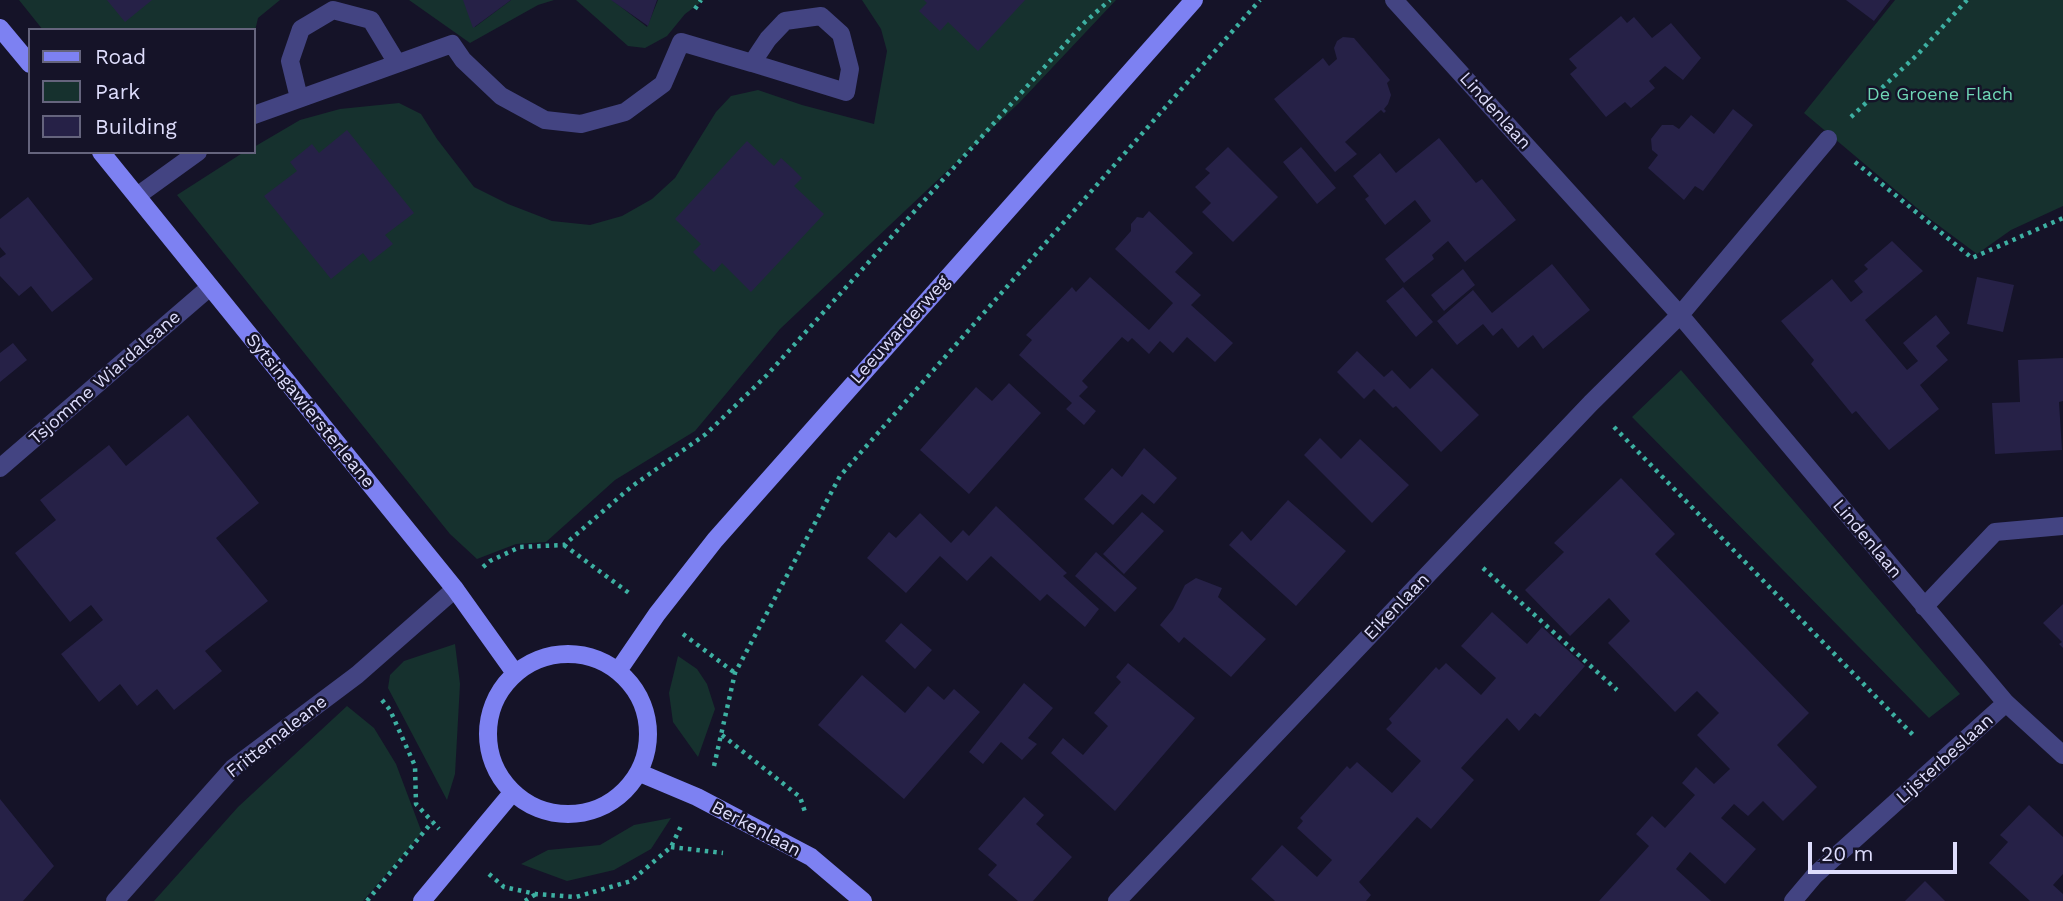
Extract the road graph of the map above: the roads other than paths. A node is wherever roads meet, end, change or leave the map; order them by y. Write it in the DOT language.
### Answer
graph roads {
  1 [pos="1194,0"];
  2 [pos="1394,0"];
  3 [pos="0,28"];
  4 [pos="28,62"];
  5 [pos="397,63"];
  6 [pos="752,63"];
  7 [pos="299,98"];
  8 [pos="256,114"];
  9 [pos="1828,139"];
  10 [pos="103,154"];
  11 [pos="195,154"];
  12 [pos="137,196"];
  13 [pos="210,287"];
  14 [pos="1680,315"];
  15 [pos="0,468"];
  16 [pos="2063,526"];
  17 [pos="455,589"];
  18 [pos="1924,607"];
  19 [pos="618,671"];
  20 [pos="515,673"];
  21 [pos="2006,704"];
  22 [pos="2063,755"];
  23 [pos="640,773"];
  24 [pos="512,793"];
  25 [pos="115,901"];
  26 [pos="422,901"];
  27 [pos="863,901"];
  28 [pos="1117,901"];
  29 [pos="1793,901"];
  1 -- 19 [label="main road, Leeuwarderweg"];
  2 -- 14 [label="street, Lindenlaan"];
  3 -- 4 [label="main road"];
  5 -- 6 [label="street"];
  5 -- 7 [label="street"];
  5 -- 7 [label="street"];
  6 -- 6 [label="street"];
  7 -- 8 [label="street"];
  9 -- 14 [label="street"];
  10 -- 12 [label="main road, Sytsingawiersterleane"];
  11 -- 12 [label="street"];
  12 -- 13 [label="main road, Sytsingawiersterleane"];
  13 -- 15 [label="street, Tsjomme Wiardaleane"];
  13 -- 17 [label="main road, Sytsingawiersterleane"];
  14 -- 18 [label="street, Lindenlaan"];
  14 -- 28 [label="street, Eikenlaan"];
  16 -- 18 [label="street"];
  17 -- 20 [label="main road, Sytsingawiersterleane"];
  17 -- 25 [label="street, Frittemaleane"];
  18 -- 21 [label="street, Lindenlaan"];
  19 -- 20 [label="main road"];
  19 -- 23 [label="main road"];
  20 -- 24 [label="main road"];
  21 -- 22 [label="street, Lindenlaan"];
  21 -- 29 [label="street, Lijsterbeslaan"];
  23 -- 24 [label="main road"];
  23 -- 27 [label="main road, Berkenlaan"];
  24 -- 26 [label="main road"];
}
